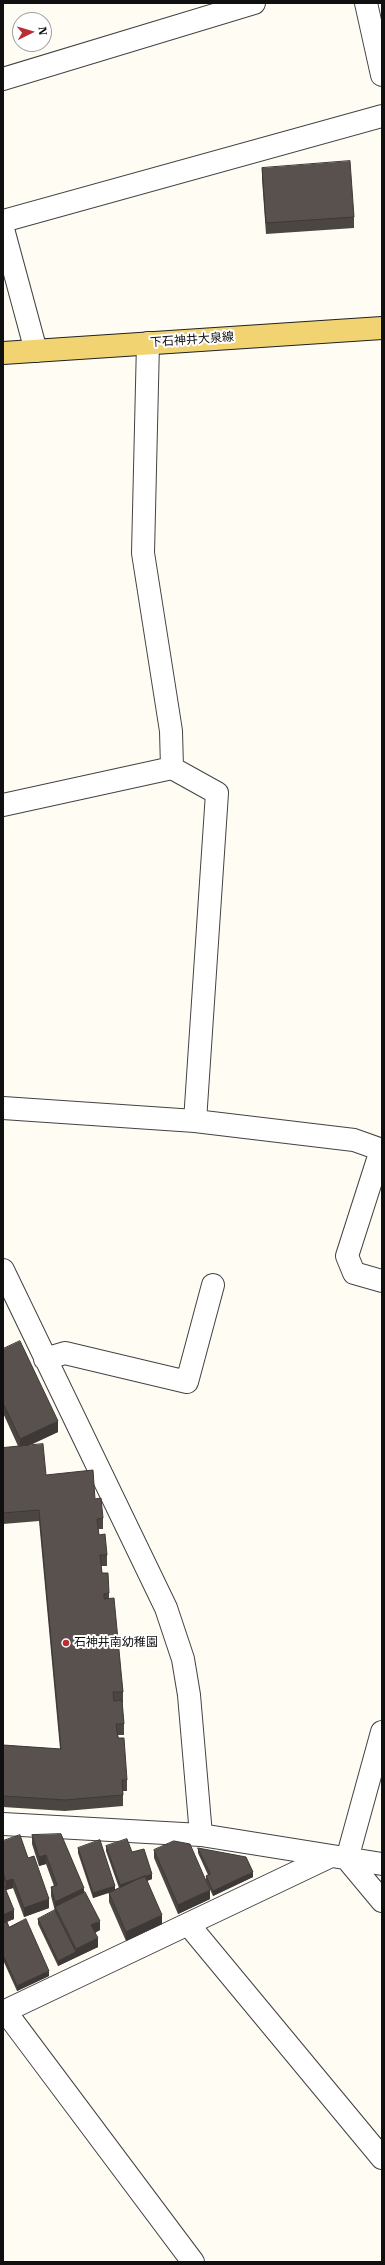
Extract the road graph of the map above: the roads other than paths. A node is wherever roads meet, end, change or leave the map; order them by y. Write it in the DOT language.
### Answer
graph roads {
  1 [pos="254,3"];
  2 [pos="366,3"];
  3 [pos="377,25"];
  4 [pos="382,75"];
  5 [pos="3,79"];
  6 [pos="382,116"];
  7 [pos="3,221"];
  8 [pos="3,229"];
  9 [pos="382,328"];
  10 [pos="148,343"];
  11 [pos="36,350"];
  12 [pos="3,353"];
  13 [pos="172,768"];
  14 [pos="3,805"];
  15 [pos="3,1108"];
  16 [pos="195,1121"];
  17 [pos="382,1150"];
  18 [pos="3,1270"];
  19 [pos="382,1281"];
  20 [pos="213,1285"];
  21 [pos="45,1359"];
  22 [pos="382,1732"];
  23 [pos="3,1824"];
  24 [pos="201,1835"];
  25 [pos="338,1858"];
  26 [pos="382,1864"];
  27 [pos="382,1901"];
  28 [pos="188,1924"];
  29 [pos="4,2012"];
  30 [pos="382,2158"];
  31 [pos="193,2262"];
  1 -- 5 [label="street"];
  2 -- 3 [label="street"];
  3 -- 4 [label="street"];
  6 -- 7 [label="street"];
  8 -- 11 [label="street"];
  9 -- 10 [label="main road, 下石神井大泉線"];
  10 -- 11 [label="main road, 下石神井大泉線"];
  10 -- 13 [label="street"];
  11 -- 12 [label="main road, 下石神井大泉線"];
  13 -- 14 [label="street"];
  13 -- 16 [label="street"];
  15 -- 16 [label="street"];
  16 -- 17 [label="street"];
  17 -- 19 [label="street"];
  18 -- 21 [label="street"];
  20 -- 21 [label="street"];
  21 -- 24 [label="street"];
  22 -- 25 [label="street"];
  23 -- 24 [label="street"];
  24 -- 25 [label="street"];
  25 -- 26 [label="street"];
  25 -- 27 [label="street"];
  25 -- 28 [label="street"];
  28 -- 29 [label="street"];
  28 -- 30 [label="street"];
  29 -- 31 [label="street"];
}
